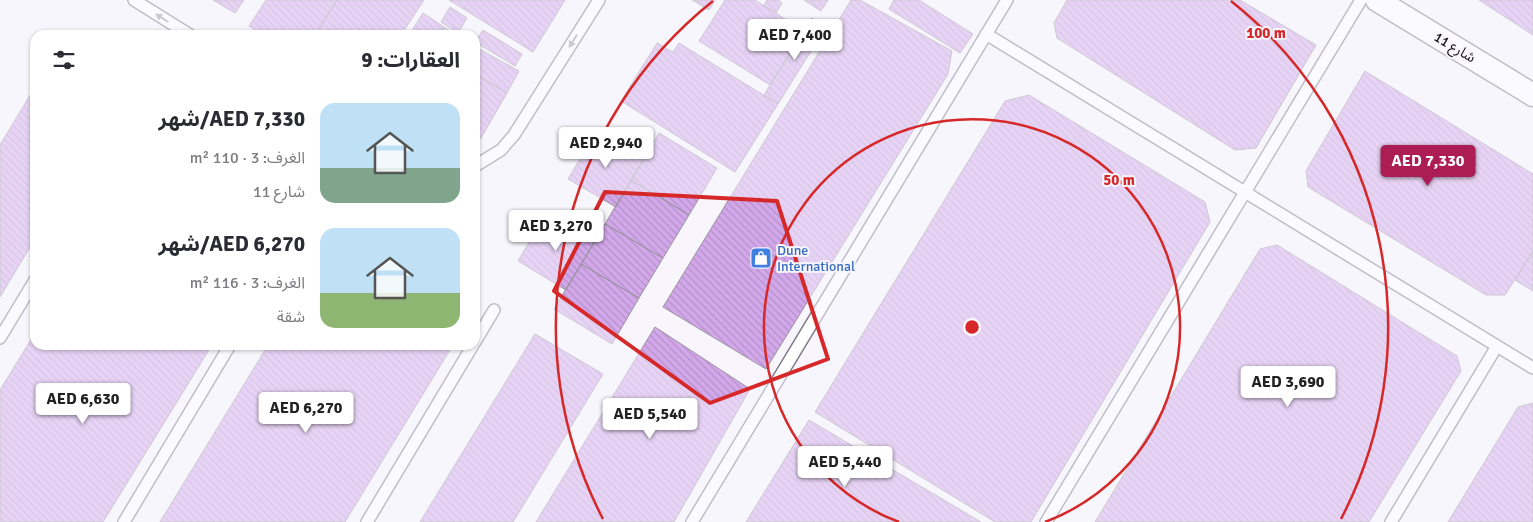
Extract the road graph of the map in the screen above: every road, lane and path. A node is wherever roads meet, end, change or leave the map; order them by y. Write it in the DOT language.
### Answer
graph roads {
  1 [pos="134,0"];
  2 [pos="599,0"];
  3 [pos="1007,0"];
  4 [pos="1360,0"];
  5 [pos="1377,0"];
  6 [pos="181,30"];
  7 [pos="986,34"];
  8 [pos="1533,95"];
  9 [pos="480,163"];
  10 [pos="1245,192"];
  11 [pos="30,288"];
  12 [pos="494,310"];
  13 [pos="480,333"];
  14 [pos="0,338"];
  15 [pos="1497,346"];
  16 [pos="227,350"];
  17 [pos="470,350"];
  18 [pos="1533,368"];
  19 [pos="124,522"];
  20 [pos="367,522"];
  21 [pos="692,522"];
  22 [pos="1046,522"];
  23 [pos="1391,522"];
  6 -- 1 [label="lane, one-way"];
  2 -- 9 [label="lane, one-way"];
  3 -- 7 [label="lane"];
  4 -- 10 [label="lane"];
  5 -- 8 [label="street, شارع 11"];
  7 -- 10 [label="lane"];
  7 -- 21 [label="lane"];
  10 -- 15 [label="lane"];
  10 -- 22 [label="lane"];
  11 -- 14 [label="lane"];
  12 -- 13 [label="lane"];
  15 -- 18 [label="lane"];
  15 -- 23 [label="lane"];
  16 -- 19 [label="lane"];
  17 -- 20 [label="lane"];
}
